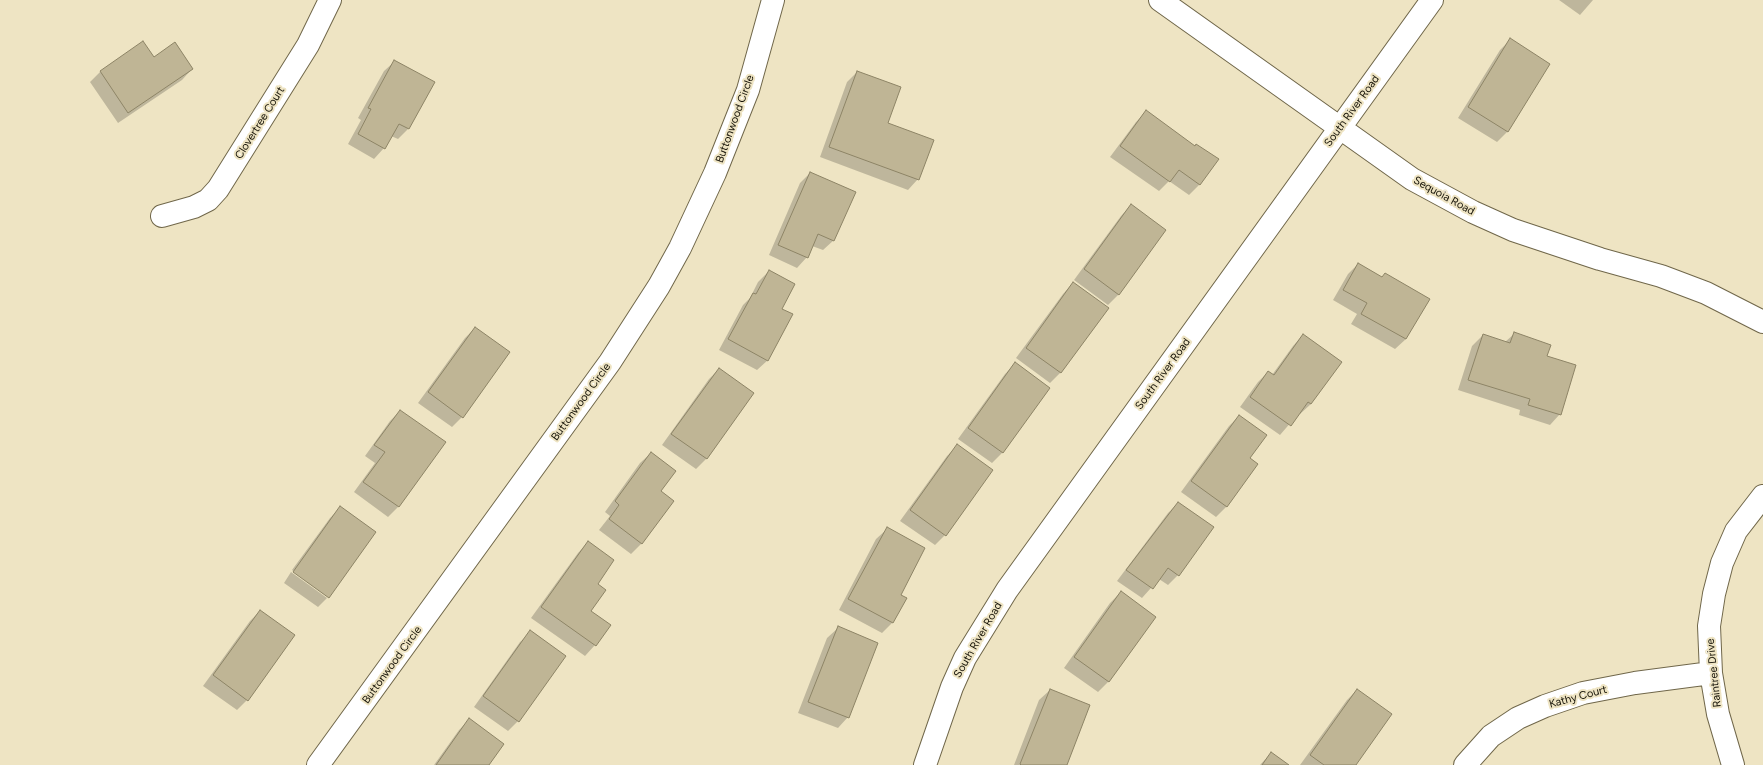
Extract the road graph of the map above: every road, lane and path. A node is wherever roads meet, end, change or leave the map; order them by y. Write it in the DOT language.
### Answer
graph roads {
  1 [pos="330,0"];
  2 [pos="773,0"];
  3 [pos="1160,0"];
  4 [pos="1432,0"];
  5 [pos="1339,128"];
  6 [pos="162,216"];
  7 [pos="1763,322"];
  8 [pos="1763,496"];
  9 [pos="1711,673"];
  10 [pos="318,765"];
  11 [pos="925,765"];
  12 [pos="1465,765"];
  13 [pos="1733,765"];
  1 -- 6 [label="street, Clovertree Court"];
  2 -- 10 [label="street, Buttonwood Circle"];
  3 -- 5 [label="street, Sequoia Road"];
  4 -- 5 [label="street, South River Road"];
  5 -- 7 [label="street, Sequoia Road"];
  5 -- 11 [label="street, South River Road"];
  8 -- 9 [label="street, Raintree Drive"];
  9 -- 12 [label="street, Kathy Court"];
  9 -- 13 [label="street, Raintree Drive"];
}
